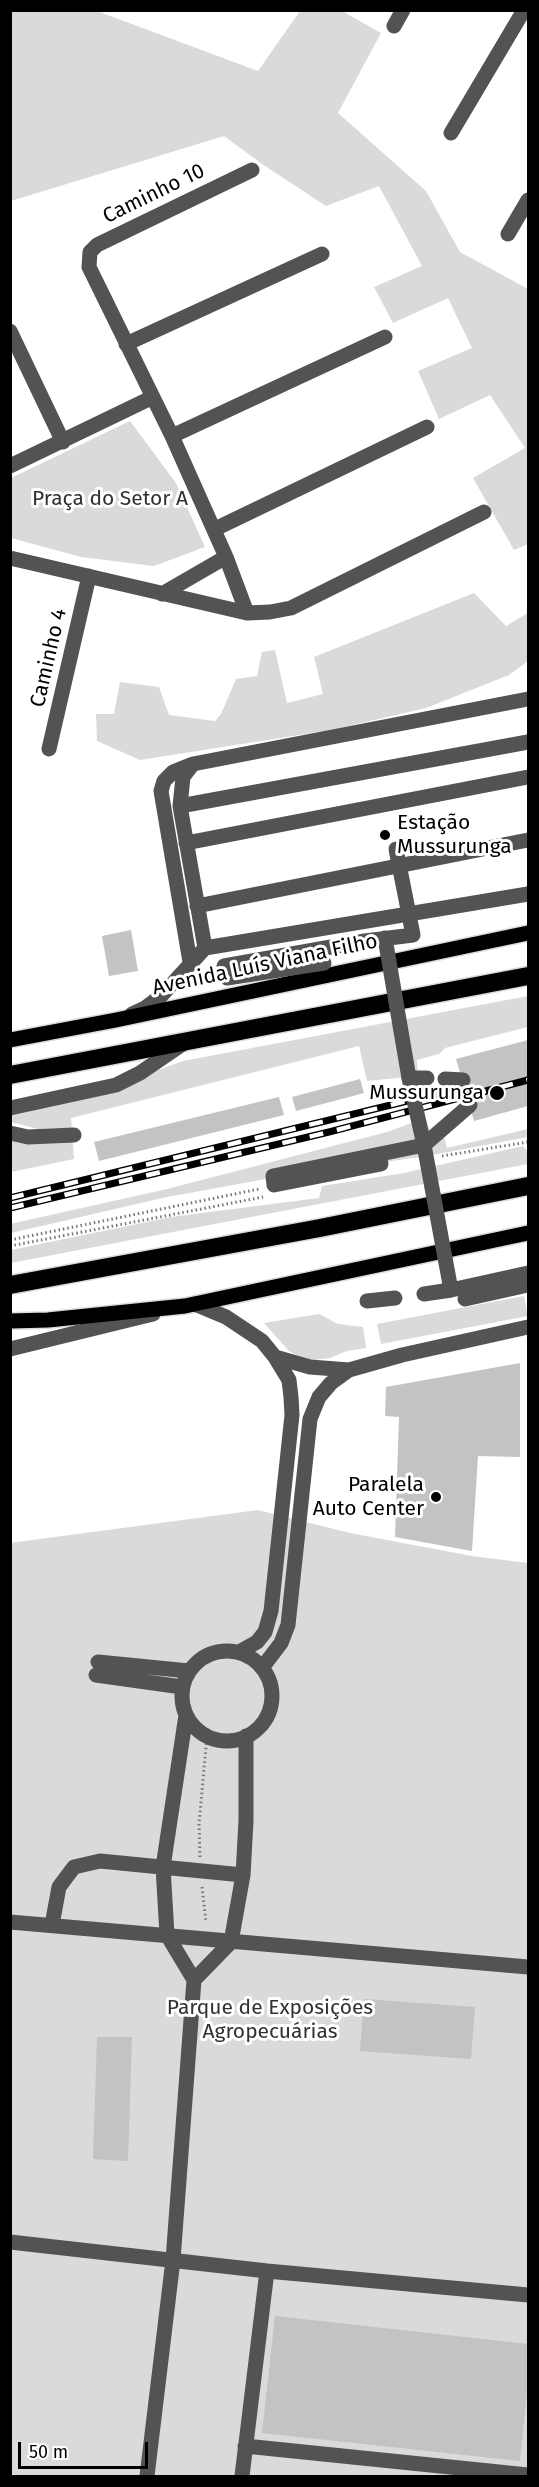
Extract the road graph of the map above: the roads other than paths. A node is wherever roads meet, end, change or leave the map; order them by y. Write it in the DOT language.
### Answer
graph roads {
  1 [pos="403,10"];
  2 [pos="524,10"];
  3 [pos="394,26"];
  4 [pos="451,133"];
  5 [pos="252,170"];
  6 [pos="528,200"];
  7 [pos="508,234"];
  8 [pos="322,254"];
  9 [pos="10,331"];
  10 [pos="385,337"];
  11 [pos="126,344"];
  12 [pos="152,398"];
  13 [pos="427,427"];
  14 [pos="171,436"];
  15 [pos="63,442"];
  16 [pos="10,466"];
  17 [pos="484,512"];
  18 [pos="215,529"];
  19 [pos="226,557"];
  20 [pos="10,558"];
  21 [pos="89,576"];
  22 [pos="162,594"];
  23 [pos="247,613"];
  24 [pos="528,699"];
  25 [pos="528,742"];
  26 [pos="49,749"];
  27 [pos="193,764"];
  28 [pos="528,777"];
  29 [pos="180,806"];
  30 [pos="528,840"];
  31 [pos="186,843"];
  32 [pos="402,848"];
  33 [pos="528,894"];
  34 [pos="197,906"];
  35 [pos="528,933"];
  36 [pos="385,938"];
  37 [pos="205,948"];
  38 [pos="190,962"];
  39 [pos="235,970"];
  40 [pos="528,976"];
  41 [pos="116,1020"];
  42 [pos="10,1040"];
  43 [pos="184,1043"];
  44 [pos="10,1075"];
  45 [pos="409,1077"];
  46 [pos="427,1078"];
  47 [pos="445,1079"];
  48 [pos="463,1080"];
  49 [pos="470,1105"];
  50 [pos="10,1108"];
  51 [pos="10,1133"];
  52 [pos="74,1135"];
  53 [pos="424,1144"];
  54 [pos="310,1173"];
  55 [pos="528,1186"];
  56 [pos="528,1233"];
  57 [pos="528,1273"];
  58 [pos="10,1285"];
  59 [pos="528,1285"];
  60 [pos="451,1290"];
  61 [pos="424,1294"];
  62 [pos="395,1298"];
  63 [pos="465,1299"];
  64 [pos="367,1301"];
  65 [pos="190,1305"];
  66 [pos="10,1321"];
  67 [pos="528,1327"];
  68 [pos="10,1349"];
  69 [pos="275,1357"];
  70 [pos="349,1370"];
  71 [pos="239,1652"];
  72 [pos="262,1668"];
  73 [pos="189,1671"];
  74 [pos="182,1687"];
  75 [pos="186,1715"];
  76 [pos="246,1736"];
  77 [pos="163,1867"];
  78 [pos="243,1875"];
  79 [pos="10,1922"];
  80 [pos="52,1925"];
  81 [pos="167,1935"];
  82 [pos="231,1942"];
  83 [pos="528,1967"];
  84 [pos="194,1980"];
  85 [pos="10,2242"];
  86 [pos="173,2260"];
  87 [pos="267,2271"];
  88 [pos="528,2295"];
  89 [pos="245,2446"];
  90 [pos="528,2475"];
  91 [pos="147,2476"];
  92 [pos="242,2476"];
  1 -- 3 [label="street"];
  2 -- 4 [label="street"];
  5 -- 11 [label="street, Caminho 10"];
  6 -- 7 [label="street"];
  8 -- 11 [label="street"];
  9 -- 15 [label="street"];
  10 -- 14 [label="street"];
  11 -- 12 [label="street"];
  12 -- 14 [label="street"];
  12 -- 15 [label="street"];
  13 -- 18 [label="street"];
  14 -- 18 [label="street"];
  15 -- 16 [label="street"];
  17 -- 23 [label="street"];
  18 -- 19 [label="street"];
  19 -- 22 [label="street"];
  19 -- 23 [label="street"];
  20 -- 21 [label="street"];
  21 -- 22 [label="street"];
  21 -- 26 [label="street, Caminho 4"];
  22 -- 23 [label="street"];
  24 -- 27 [label="street"];
  25 -- 29 [label="street"];
  27 -- 29 [label="street"];
  27 -- 38 [label="street"];
  28 -- 31 [label="street"];
  29 -- 31 [label="street"];
  30 -- 34 [label="street"];
  31 -- 34 [label="street"];
  32 -- 36 [label="street, bridge"];
  33 -- 37 [label="street"];
  34 -- 37 [label="street"];
  35 -- 41 [label="main road, Avenida Luís Viana Filho"];
  36 -- 39 [label="street, bridge"];
  36 -- 45 [label="street, bridge"];
  37 -- 38 [label="street"];
  38 -- 41 [label="street"];
  40 -- 43 [label="highway"];
  41 -- 42 [label="main road, Avenida Luís Viana Filho"];
  43 -- 44 [label="highway"];
  43 -- 50 [label="street"];
  45 -- 46 [label="street"];
  45 -- 53 [label="street, bridge"];
  47 -- 48 [label="street"];
  49 -- 53 [label="street"];
  51 -- 52 [label="street"];
  53 -- 54 [label="street, bridge"];
  53 -- 60 [label="street, bridge"];
  55 -- 58 [label="highway"];
  56 -- 65 [label="main road"];
  57 -- 60 [label="street"];
  59 -- 63 [label="street"];
  60 -- 61 [label="street"];
  62 -- 64 [label="street"];
  65 -- 66 [label="main road"];
  65 -- 68 [label="street"];
  65 -- 69 [label="street"];
  67 -- 70 [label="street"];
  69 -- 70 [label="street"];
  69 -- 71 [label="street"];
  70 -- 72 [label="street"];
  71 -- 72 [label="street"];
  71 -- 73 [label="street"];
  72 -- 76 [label="street"];
  73 -- 74 [label="street"];
  73 -- 74 [label="street"];
  74 -- 75 [label="street"];
  75 -- 76 [label="street"];
  75 -- 77 [label="street"];
  76 -- 78 [label="street"];
  77 -- 78 [label="street"];
  77 -- 80 [label="street"];
  77 -- 81 [label="street"];
  78 -- 82 [label="street"];
  79 -- 80 [label="street"];
  80 -- 81 [label="street"];
  81 -- 82 [label="street"];
  81 -- 84 [label="street"];
  82 -- 83 [label="street"];
  82 -- 84 [label="street"];
  84 -- 86 [label="street"];
  85 -- 86 [label="street"];
  86 -- 87 [label="street"];
  86 -- 91 [label="street"];
  87 -- 88 [label="street"];
  87 -- 89 [label="street"];
  89 -- 90 [label="street"];
  89 -- 92 [label="street"];
}
